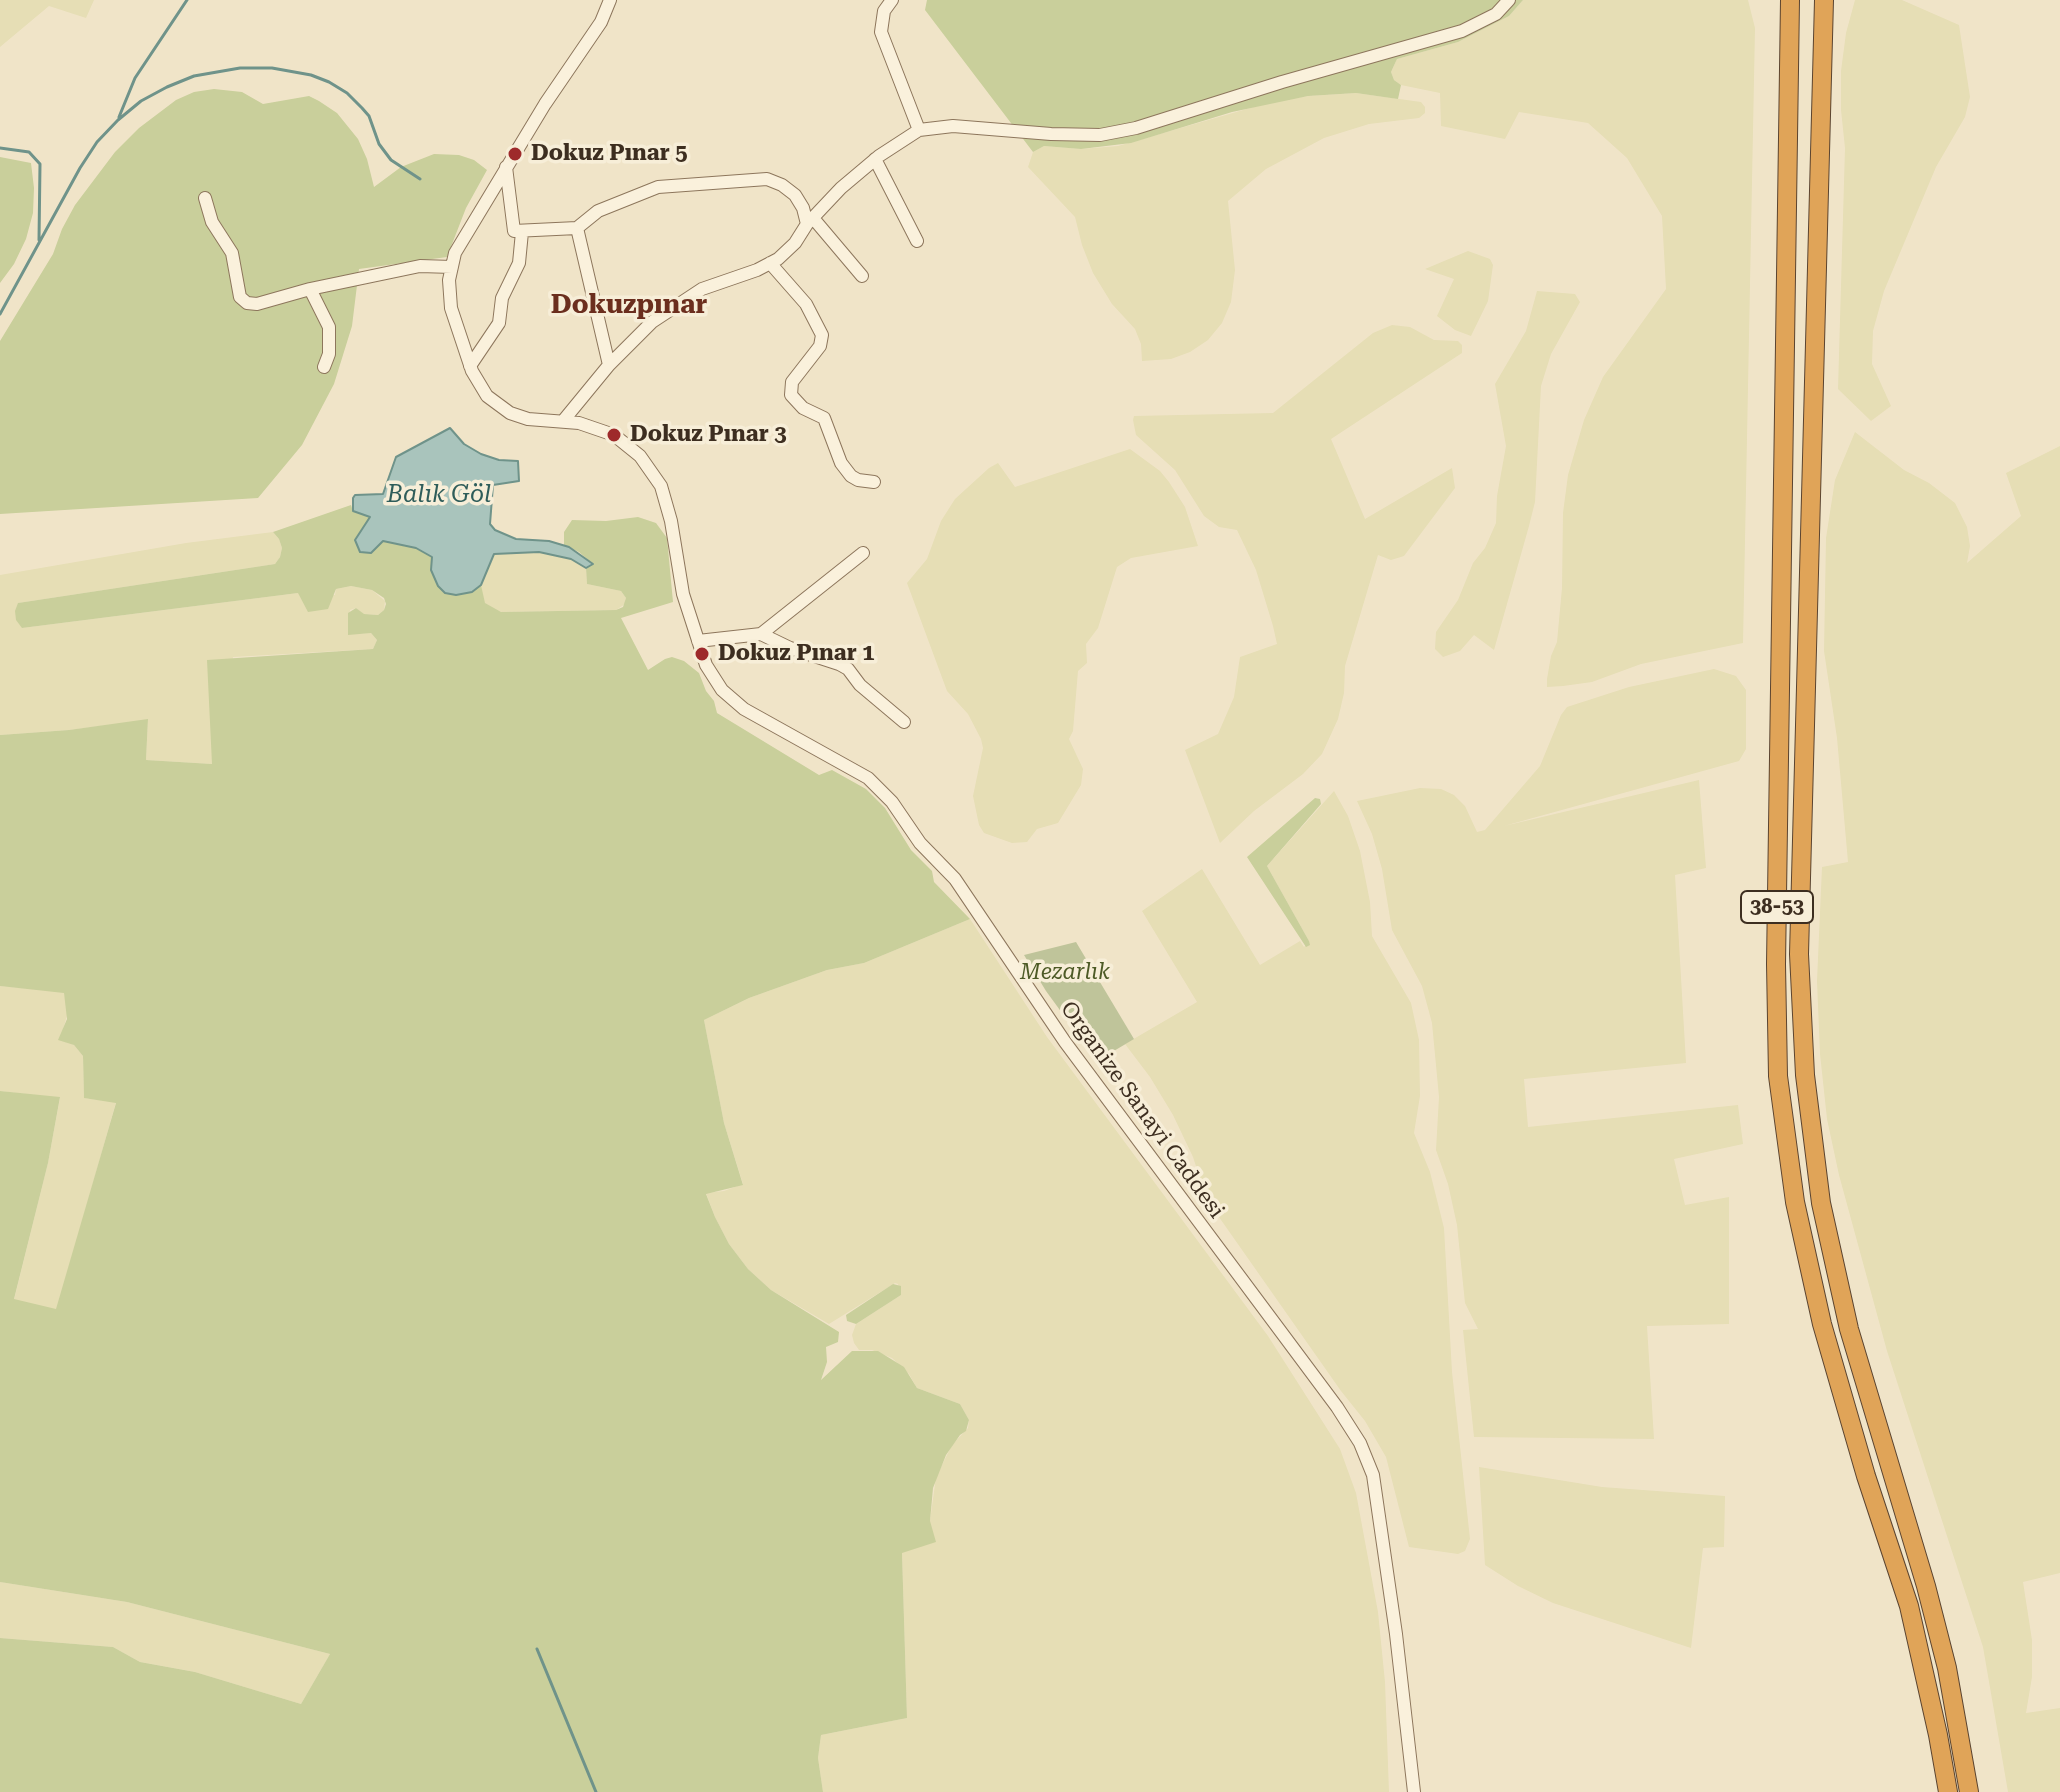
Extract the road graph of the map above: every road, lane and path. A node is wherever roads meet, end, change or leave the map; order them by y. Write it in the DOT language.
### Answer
graph roads {
  1 [pos="610,0"];
  2 [pos="892,0"];
  3 [pos="1509,0"];
  4 [pos="1790,0"];
  5 [pos="1824,0"];
  6 [pos="919,130"];
  7 [pos="875,159"];
  8 [pos="506,167"];
  9 [pos="205,198"];
  10 [pos="810,221"];
  11 [pos="577,228"];
  12 [pos="522,232"];
  13 [pos="917,241"];
  14 [pos="770,263"];
  15 [pos="452,267"];
  16 [pos="862,276"];
  17 [pos="310,289"];
  18 [pos="609,365"];
  19 [pos="470,366"];
  20 [pos="324,367"];
  21 [pos="563,421"];
  22 [pos="874,482"];
  23 [pos="863,553"];
  24 [pos="761,634"];
  25 [pos="698,641"];
  26 [pos="904,722"];
  27 [pos="1414,1792"];
  28 [pos="1948,1792"];
  29 [pos="1969,1792"];
  1 -- 8 [label="street, Organize Sanayi Caddesi"];
  2 -- 6 [label="street"];
  3 -- 6 [label="street"];
  4 -- 28 [label="highway, 38-53"];
  5 -- 29 [label="highway, 38-53"];
  6 -- 7 [label="street"];
  7 -- 10 [label="street"];
  7 -- 13 [label="street"];
  8 -- 12 [label="street"];
  8 -- 15 [label="street, Organize Sanayi Caddesi"];
  9 -- 17 [label="street"];
  10 -- 11 [label="street"];
  10 -- 14 [label="street"];
  10 -- 16 [label="street"];
  11 -- 12 [label="street"];
  11 -- 18 [label="street"];
  12 -- 19 [label="street"];
  14 -- 18 [label="street"];
  14 -- 22 [label="street"];
  15 -- 17 [label="street"];
  15 -- 19 [label="street, Organize Sanayi Caddesi"];
  17 -- 20 [label="street"];
  18 -- 21 [label="street"];
  19 -- 21 [label="street, Organize Sanayi Caddesi"];
  21 -- 25 [label="street, Organize Sanayi Caddesi"];
  23 -- 24 [label="street"];
  24 -- 25 [label="street"];
  24 -- 26 [label="street"];
  25 -- 27 [label="street, Organize Sanayi Caddesi"];
}
